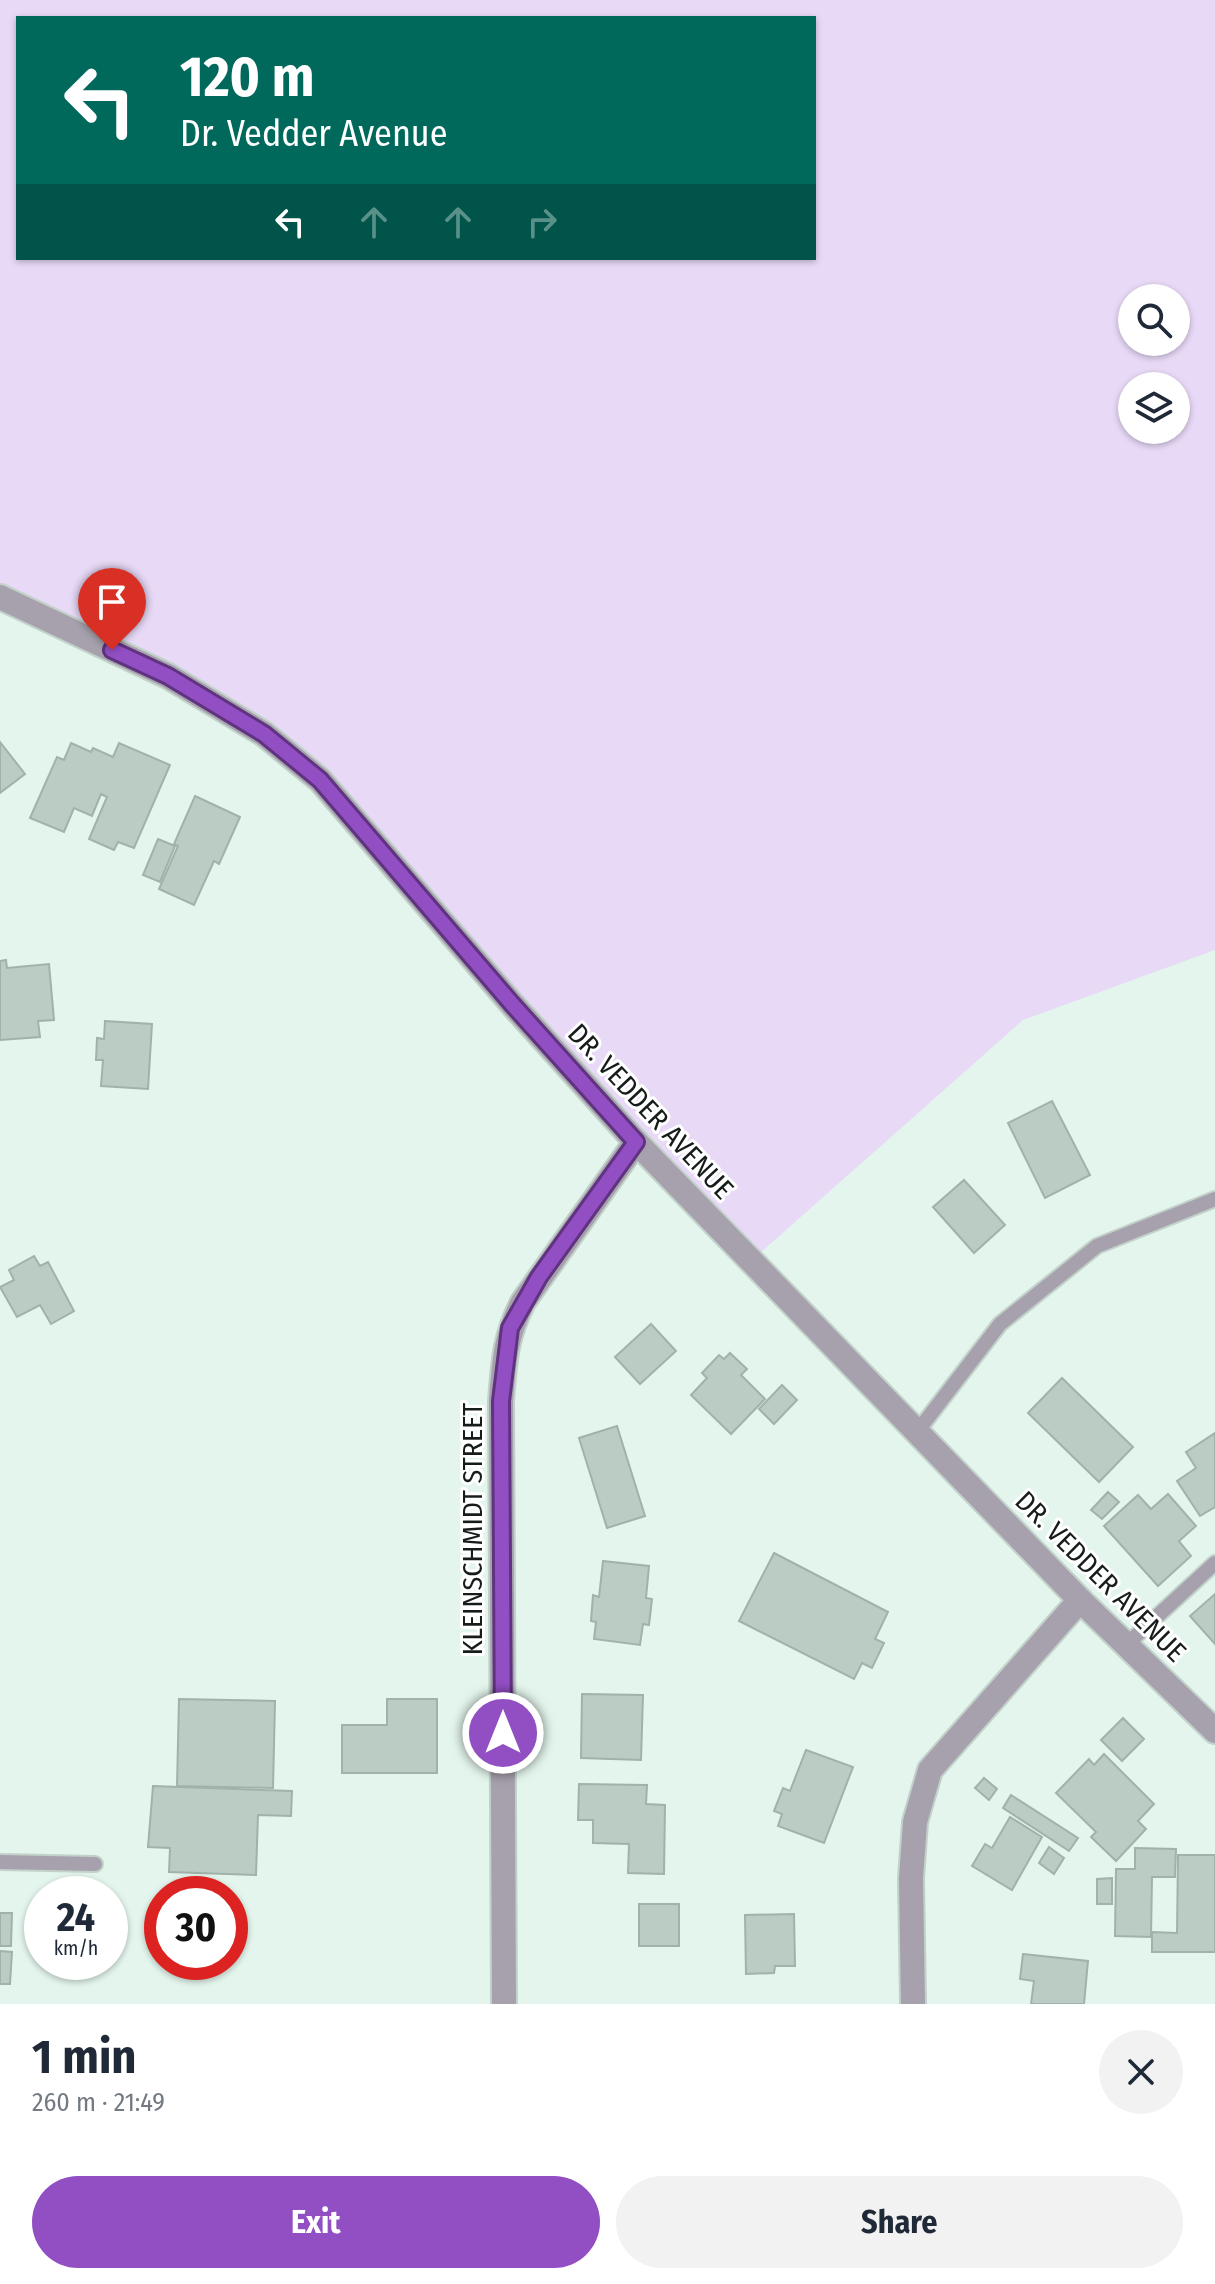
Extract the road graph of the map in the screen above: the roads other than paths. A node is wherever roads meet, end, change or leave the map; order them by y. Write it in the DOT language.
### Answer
graph roads {
  1 [pos="0,597"];
  2 [pos="636,1142"];
  3 [pos="1215,1199"];
  4 [pos="917,1432"];
  5 [pos="1215,1563"];
  6 [pos="1080,1600"];
  7 [pos="1126,1645"];
  8 [pos="1215,1731"];
  9 [pos="0,1862"];
  10 [pos="95,1864"];
  11 [pos="504,2004"];
  12 [pos="913,2004"];
  1 -- 2 [label="street, DR. VEDDER AVENUE"];
  2 -- 4 [label="street, DR. VEDDER AVENUE"];
  2 -- 11 [label="street, KLEINSCHMIDT STREET"];
  3 -- 4 [label="lane"];
  4 -- 6 [label="street, DR. VEDDER AVENUE"];
  5 -- 7 [label="lane"];
  6 -- 7 [label="street, DR. VEDDER AVENUE"];
  6 -- 12 [label="street"];
  7 -- 8 [label="street, DR. VEDDER AVENUE"];
  9 -- 10 [label="lane"];
}
